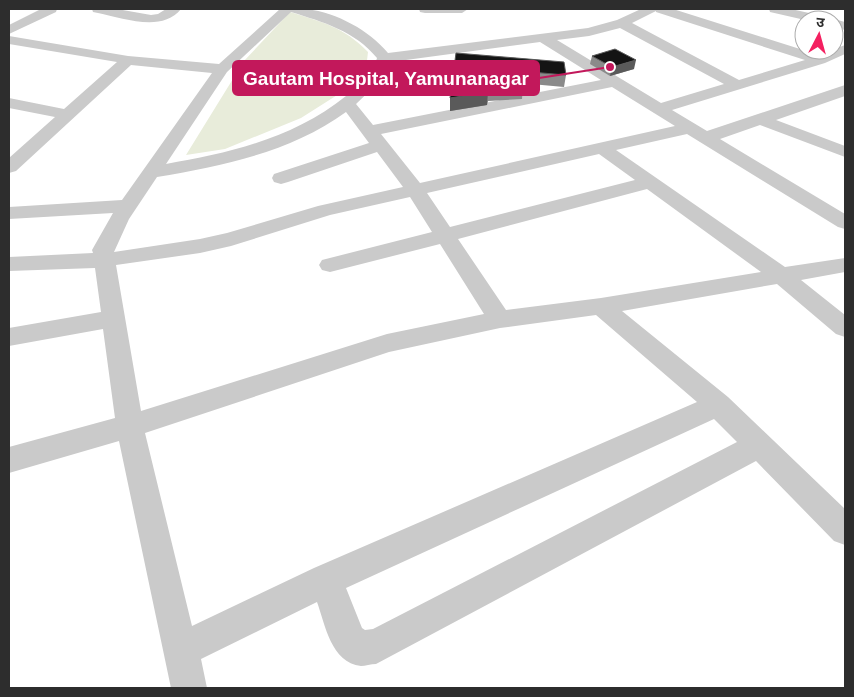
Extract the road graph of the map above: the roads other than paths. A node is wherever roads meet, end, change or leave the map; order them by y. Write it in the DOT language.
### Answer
graph roads {
  1 [pos="51,9"];
  2 [pos="98,9"];
  3 [pos="175,9"];
  4 [pos="287,9"];
  5 [pos="294,9"];
  6 [pos="425,9"];
  7 [pos="462,9"];
  8 [pos="661,9"];
  9 [pos="776,9"];
  10 [pos="647,11"];
  11 [pos="794,13"];
  12 [pos="622,16"];
  13 [pos="9,30"];
  14 [pos="543,38"];
  15 [pos="9,40"];
  16 [pos="794,52"];
  17 [pos="384,58"];
  18 [pos="128,60"];
  19 [pos="820,60"];
  20 [pos="222,69"];
  21 [pos="614,82"];
  22 [pos="739,86"];
  23 [pos="845,90"];
  24 [pos="818,101"];
  25 [pos="9,103"];
  26 [pos="348,104"];
  27 [pos="836,108"];
  28 [pos="659,109"];
  29 [pos="67,114"];
  30 [pos="758,119"];
  31 [pos="698,133"];
  32 [pos="375,138"];
  33 [pos="34,143"];
  34 [pos="9,144"];
  35 [pos="602,148"];
  36 [pos="845,152"];
  37 [pos="9,167"];
  38 [pos="152,172"];
  39 [pos="281,178"];
  40 [pos="652,182"];
  41 [pos="416,191"];
  42 [pos="129,206"];
  43 [pos="9,213"];
  44 [pos="845,223"];
  45 [pos="444,234"];
  46 [pos="105,260"];
  47 [pos="9,264"];
  48 [pos="330,265"];
  49 [pos="845,265"];
  50 [pos="782,276"];
  51 [pos="601,306"];
  52 [pos="113,319"];
  53 [pos="500,319"];
  54 [pos="845,328"];
  55 [pos="9,337"];
  56 [pos="718,405"];
  57 [pos="130,426"];
  58 [pos="759,445"];
  59 [pos="9,460"];
  60 [pos="845,530"];
  61 [pos="326,580"];
  62 [pos="181,650"];
  63 [pos="189,688"];
  1 -- 13 [label="street"];
  2 -- 3 [label="street"];
  4 -- 20 [label="street"];
  5 -- 17 [label="street"];
  6 -- 7 [label="street"];
  8 -- 16 [label="street"];
  9 -- 11 [label="street"];
  10 -- 12 [label="street"];
  12 -- 14 [label="street"];
  12 -- 22 [label="street"];
  14 -- 17 [label="street"];
  14 -- 21 [label="street"];
  15 -- 18 [label="street"];
  17 -- 26 [label="street"];
  18 -- 20 [label="street"];
  18 -- 29 [label="street"];
  19 -- 22 [label="street"];
  20 -- 38 [label="street"];
  21 -- 28 [label="street"];
  21 -- 32 [label="street"];
  22 -- 28 [label="street"];
  23 -- 24 [label="street"];
  24 -- 27 [label="street"];
  24 -- 30 [label="street"];
  25 -- 29 [label="street"];
  26 -- 32 [label="street"];
  26 -- 38 [label="street"];
  28 -- 31 [label="street"];
  29 -- 33 [label="street"];
  30 -- 31 [label="street"];
  30 -- 36 [label="street"];
  31 -- 35 [label="street"];
  31 -- 44 [label="street"];
  32 -- 39 [label="street"];
  32 -- 41 [label="street"];
  33 -- 34 [label="street"];
  33 -- 37 [label="street"];
  35 -- 40 [label="street"];
  35 -- 41 [label="street"];
  38 -- 42 [label="street"];
  40 -- 45 [label="street"];
  40 -- 50 [label="street"];
  41 -- 45 [label="street"];
  41 -- 46 [label="street"];
  42 -- 43 [label="street"];
  42 -- 46 [label="street"];
  45 -- 48 [label="street"];
  45 -- 53 [label="street"];
  46 -- 47 [label="street"];
  46 -- 52 [label="street"];
  49 -- 50 [label="street"];
  50 -- 51 [label="street"];
  50 -- 54 [label="street"];
  51 -- 53 [label="street"];
  51 -- 56 [label="street"];
  52 -- 55 [label="street"];
  52 -- 57 [label="street"];
  53 -- 57 [label="street"];
  56 -- 58 [label="street"];
  56 -- 61 [label="street"];
  57 -- 59 [label="street"];
  57 -- 62 [label="street"];
  58 -- 60 [label="street"];
  58 -- 61 [label="street"];
  61 -- 62 [label="street"];
  62 -- 63 [label="street"];
}
